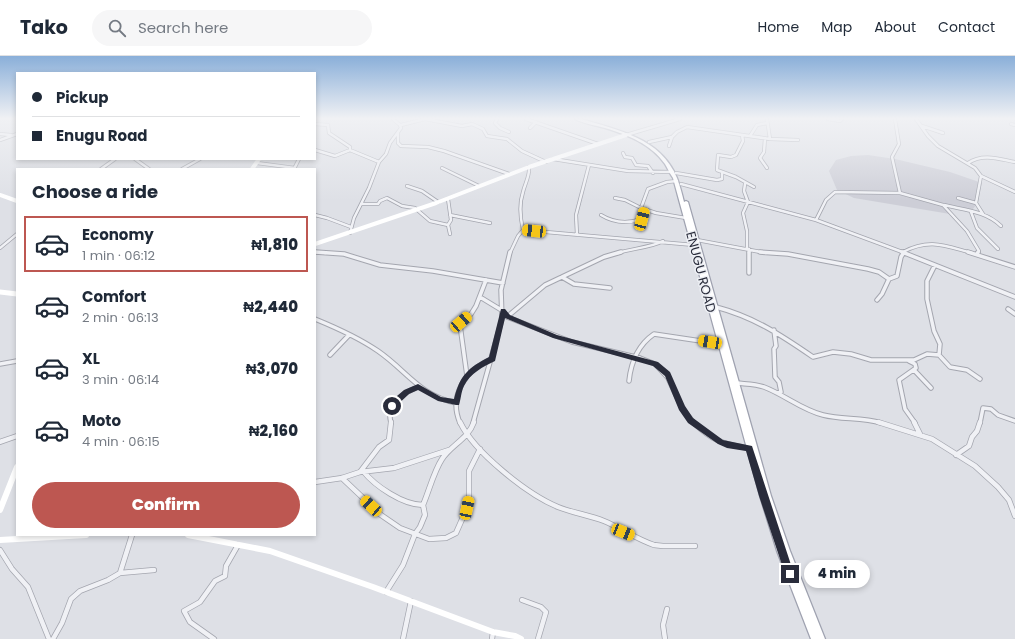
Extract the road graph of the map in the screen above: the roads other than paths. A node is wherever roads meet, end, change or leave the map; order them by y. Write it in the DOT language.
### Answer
graph roads {
  1 [pos="349,146"];
  2 [pos="390,146"];
  3 [pos="407,146"];
  4 [pos="516,146"];
  5 [pos="591,146"];
  6 [pos="651,146"];
  7 [pos="653,146"];
  8 [pos="740,146"];
  9 [pos="764,146"];
  10 [pos="898,146"];
  11 [pos="938,146"];
  12 [pos="350,150"];
  13 [pos="316,151"];
  14 [pos="623,153"];
  15 [pos="553,159"];
  16 [pos="114,160"];
  17 [pos="136,160"];
  18 [pos="198,160"];
  19 [pos="258,160"];
  20 [pos="379,162"];
  21 [pos="546,162"];
  22 [pos="1015,162"];
  23 [pos="257,163"];
  24 [pos="968,163"];
  25 [pos="589,166"];
  26 [pos="530,167"];
  27 [pos="102,168"];
  28 [pos="148,168"];
  29 [pos="184,168"];
  30 [pos="253,168"];
  31 [pos="289,168"];
  32 [pos="442,168"];
  33 [pos="767,168"];
  34 [pos="653,172"];
  35 [pos="674,173"];
  36 [pos="509,174"];
  37 [pos="722,174"];
  38 [pos="981,176"];
  39 [pos="980,181"];
  40 [pos="993,181"];
  41 [pos="679,183"];
  42 [pos="745,184"];
  43 [pos="407,186"];
  44 [pos="479,186"];
  45 [pos="754,187"];
  46 [pos="1015,192"];
  47 [pos="900,193"];
  48 [pos="0,195"];
  49 [pos="448,198"];
  50 [pos="615,198"];
  51 [pos="958,198"];
  52 [pos="16,201"];
  53 [pos="438,202"];
  54 [pos="748,202"];
  55 [pos="976,203"];
  56 [pos="361,204"];
  57 [pos="943,205"];
  58 [pos="641,208"];
  59 [pos="977,209"];
  60 [pos="417,210"];
  61 [pos="645,210"];
  62 [pos="971,212"];
  63 [pos="983,214"];
  64 [pos="316,215"];
  65 [pos="450,215"];
  66 [pos="601,215"];
  67 [pos="686,218"];
  68 [pos="816,220"];
  69 [pos="490,223"];
  70 [pos="448,225"];
  71 [pos="1001,226"];
  72 [pos="351,227"];
  73 [pos="523,230"];
  74 [pos="350,233"];
  75 [pos="450,234"];
  76 [pos="577,235"];
  77 [pos="16,236"];
  78 [pos="663,241"];
  79 [pos="695,242"];
  80 [pos="316,244"];
  81 [pos="0,248"];
  82 [pos="748,249"];
  83 [pos="998,249"];
  84 [pos="316,252"];
  85 [pos="904,252"];
  86 [pos="977,254"];
  87 [pos="935,264"];
  88 [pos="1015,267"];
  89 [pos="749,273"];
  90 [pos="562,277"];
  91 [pos="889,279"];
  92 [pos="486,280"];
  93 [pos="503,283"];
  94 [pos="610,288"];
  95 [pos="0,292"];
  96 [pos="16,294"];
  97 [pos="480,297"];
  98 [pos="1015,297"];
  99 [pos="877,300"];
  100 [pos="716,307"];
  101 [pos="1008,309"];
  102 [pos="503,311"];
  103 [pos="1015,314"];
  104 [pos="508,317"];
  105 [pos="316,320"];
  106 [pos="774,330"];
  107 [pos="349,336"];
  108 [pos="721,344"];
  109 [pos="330,355"];
  110 [pos="939,355"];
  111 [pos="635,358"];
  112 [pos="492,359"];
  113 [pos="904,360"];
  114 [pos="16,361"];
  115 [pos="0,364"];
  116 [pos="914,370"];
  117 [pos="467,376"];
  118 [pos="980,378"];
  119 [pos="629,381"];
  120 [pos="737,383"];
  121 [pos="418,386"];
  122 [pos="931,388"];
  123 [pos="777,393"];
  124 [pos="456,402"];
  125 [pos="1015,422"];
  126 [pos="920,434"];
  127 [pos="467,435"];
  128 [pos="16,436"];
  129 [pos="0,442"];
  130 [pos="749,448"];
  131 [pos="480,449"];
  132 [pos="449,450"];
  133 [pos="956,455"];
  134 [pos="16,469"];
  135 [pos="362,472"];
  136 [pos="342,478"];
  137 [pos="316,482"];
  138 [pos="422,505"];
  139 [pos="0,508"];
  140 [pos="1015,516"];
  141 [pos="415,534"];
  142 [pos="69,536"];
  143 [pos="132,536"];
  144 [pos="193,536"];
  145 [pos="0,540"];
  146 [pos="238,545"];
  147 [pos="695,546"];
  148 [pos="0,550"];
  149 [pos="154,570"];
  150 [pos="120,573"];
  151 [pos="386,592"];
  152 [pos="522,600"];
  153 [pos="410,601"];
  154 [pos="667,609"];
  155 [pos="492,635"];
  156 [pos="517,638"];
  157 [pos="49,639"];
  158 [pos="53,639"];
  159 [pos="214,639"];
  160 [pos="403,639"];
  161 [pos="538,639"];
  162 [pos="665,639"];
  163 [pos="815,639"];
  164 [pos="821,639"];
  1 -- 12 [label="street"];
  2 -- 20 [label="street"];
  3 -- 36 [label="street"];
  4 -- 21 [label="street"];
  5 -- 15 [label="street"];
  6 -- 35 [label="main road"];
  7 -- 35 [label="main road"];
  8 -- 37 [label="street"];
  9 -- 33 [label="street"];
  10 -- 47 [label="street"];
  11 -- 24 [label="street"];
  12 -- 13 [label="street"];
  12 -- 20 [label="street"];
  14 -- 34 [label="street"];
  15 -- 21 [label="street"];
  15 -- 25 [label="street"];
  16 -- 27 [label="street"];
  17 -- 28 [label="street"];
  18 -- 29 [label="street"];
  19 -- 23 [label="street"];
  20 -- 56 [label="street"];
  21 -- 26 [label="street"];
  22 -- 24 [label="street"];
  23 -- 30 [label="street"];
  23 -- 31 [label="street"];
  24 -- 38 [label="street"];
  25 -- 34 [label="street"];
  25 -- 76 [label="street"];
  26 -- 36 [label="street"];
  26 -- 73 [label="street"];
  32 -- 44 [label="street"];
  34 -- 35 [label="street"];
  35 -- 37 [label="street"];
  35 -- 41 [label="main road"];
  36 -- 44 [label="street"];
  37 -- 42 [label="street"];
  38 -- 39 [label="street"];
  38 -- 40 [label="street"];
  39 -- 40 [label="street"];
  39 -- 55 [label="street"];
  40 -- 46 [label="street"];
  41 -- 54 [label="street"];
  41 -- 58 [label="street"];
  41 -- 67 [label="main road, ENUGU ROAD"];
  41 -- 79 [label="main road"];
  42 -- 45 [label="street"];
  42 -- 54 [label="street"];
  43 -- 53 [label="street"];
  44 -- 49 [label="street"];
  47 -- 57 [label="street"];
  47 -- 68 [label="street"];
  48 -- 52 [label="street"];
  49 -- 53 [label="street"];
  49 -- 65 [label="street"];
  50 -- 58 [label="street"];
  51 -- 55 [label="street"];
  53 -- 60 [label="street"];
  54 -- 68 [label="street"];
  54 -- 82 [label="street"];
  55 -- 63 [label="street"];
  56 -- 60 [label="street"];
  56 -- 72 [label="street"];
  57 -- 62 [label="street"];
  57 -- 86 [label="street"];
  58 -- 61 [label="street"];
  59 -- 62 [label="street"];
  60 -- 70 [label="street"];
  60 -- 74 [label="street"];
  61 -- 66 [label="street"];
  61 -- 67 [label="street"];
  62 -- 63 [label="street"];
  62 -- 83 [label="street"];
  63 -- 71 [label="street"];
  64 -- 72 [label="street"];
  65 -- 69 [label="street"];
  65 -- 70 [label="street"];
  67 -- 79 [label="main road, ENUGU ROAD"];
  68 -- 85 [label="street"];
  70 -- 75 [label="street"];
  72 -- 74 [label="street"];
  73 -- 76 [label="street"];
  73 -- 93 [label="street"];
  74 -- 80 [label="street"];
  76 -- 78 [label="street"];
  77 -- 81 [label="street"];
  78 -- 79 [label="street"];
  78 -- 90 [label="street"];
  79 -- 82 [label="street"];
  79 -- 100 [label="main road"];
  79 -- 108 [label="main road, ENUGU ROAD"];
  82 -- 89 [label="street"];
  82 -- 91 [label="street"];
  84 -- 92 [label="street"];
  85 -- 86 [label="street"];
  85 -- 87 [label="street"];
  85 -- 91 [label="street"];
  86 -- 88 [label="street"];
  87 -- 98 [label="street"];
  87 -- 110 [label="street"];
  90 -- 94 [label="street"];
  90 -- 104 [label="street"];
  91 -- 99 [label="street"];
  92 -- 93 [label="street"];
  92 -- 97 [label="street"];
  93 -- 102 [label="street"];
  95 -- 96 [label="street"];
  97 -- 102 [label="street"];
  97 -- 117 [label="street"];
  100 -- 106 [label="street"];
  100 -- 120 [label="main road"];
  101 -- 103 [label="street"];
  102 -- 104 [label="street"];
  102 -- 112 [label="street"];
  104 -- 111 [label="street"];
  105 -- 107 [label="street"];
  106 -- 113 [label="street"];
  106 -- 123 [label="street"];
  107 -- 109 [label="street"];
  107 -- 121 [label="street"];
  108 -- 111 [label="street"];
  108 -- 130 [label="main road, ENUGU ROAD"];
  110 -- 113 [label="street"];
  110 -- 118 [label="street"];
  111 -- 119 [label="street"];
  111 -- 130 [label="street"];
  112 -- 117 [label="street"];
  112 -- 127 [label="street"];
  113 -- 116 [label="street"];
  114 -- 115 [label="street"];
  116 -- 122 [label="street"];
  116 -- 126 [label="street"];
  117 -- 124 [label="street"];
  120 -- 123 [label="street"];
  120 -- 164 [label="main road"];
  121 -- 124 [label="street"];
  121 -- 135 [label="street"];
  123 -- 126 [label="street"];
  124 -- 127 [label="street"];
  125 -- 133 [label="street"];
  126 -- 133 [label="street"];
  127 -- 131 [label="street"];
  127 -- 132 [label="street"];
  128 -- 129 [label="street"];
  130 -- 163 [label="main road, ENUGU ROAD"];
  131 -- 141 [label="street"];
  131 -- 147 [label="street"];
  132 -- 135 [label="street"];
  132 -- 138 [label="street"];
  133 -- 140 [label="street"];
  134 -- 139 [label="street"];
  135 -- 136 [label="street"];
  135 -- 138 [label="street"];
  136 -- 137 [label="street"];
  136 -- 141 [label="street"];
  138 -- 141 [label="street"];
  141 -- 151 [label="street"];
  142 -- 145 [label="street"];
  143 -- 150 [label="street"];
  144 -- 146 [label="street"];
  146 -- 151 [label="street"];
  146 -- 159 [label="street"];
  148 -- 157 [label="street"];
  149 -- 150 [label="street"];
  150 -- 158 [label="street"];
  151 -- 153 [label="street"];
  152 -- 161 [label="street"];
  153 -- 155 [label="street"];
  153 -- 160 [label="street"];
  154 -- 162 [label="street"];
  155 -- 156 [label="street"];
}
